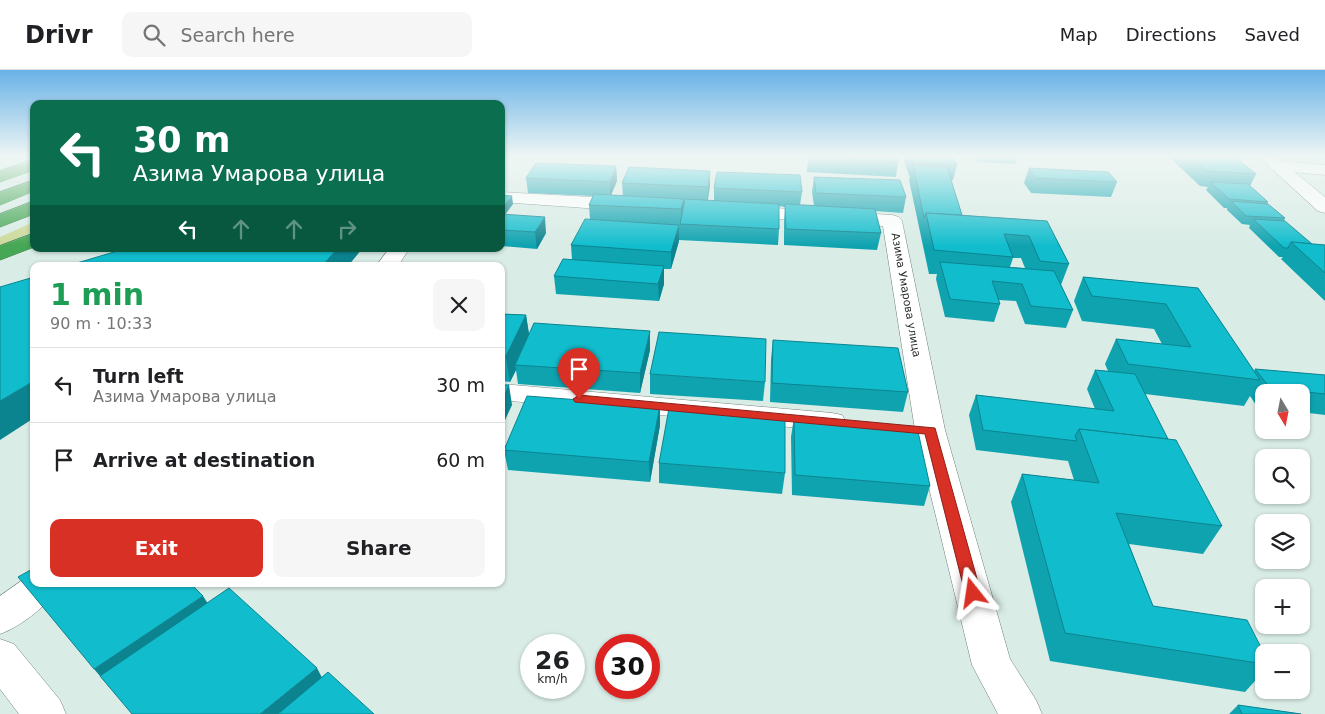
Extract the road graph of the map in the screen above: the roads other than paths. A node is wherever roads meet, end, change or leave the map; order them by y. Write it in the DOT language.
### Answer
graph roads {
  1 [pos="1301,186"];
  2 [pos="30,187"];
  3 [pos="505,197"];
  4 [pos="0,199"];
  5 [pos="648,206"];
  6 [pos="1325,207"];
  7 [pos="30,209"];
  8 [pos="716,210"];
  9 [pos="0,221"];
  10 [pos="30,241"];
  11 [pos="398,252"];
  12 [pos="0,254"];
  13 [pos="390,262"];
  14 [pos="505,392"];
  15 [pos="862,424"];
  16 [pos="901,428"];
  17 [pos="930,430"];
  18 [pos="38,587"];
  19 [pos="0,618"];
  20 [pos="0,657"];
  21 [pos="45,714"];
  22 [pos="1021,714"];
  1 -- 6 [label="street"];
  2 -- 4 [label="highway"];
  3 -- 5 [label="street"];
  7 -- 9 [label="highway"];
  8 -- 17 [label="street, Азима Умарова улица"];
  10 -- 12 [label="highway"];
  11 -- 13 [label="street"];
  14 -- 15 [label="street"];
  16 -- 17 [label="street"];
  17 -- 22 [label="street, Азима Умарова улица"];
  18 -- 19 [label="street"];
  20 -- 21 [label="street"];
}
